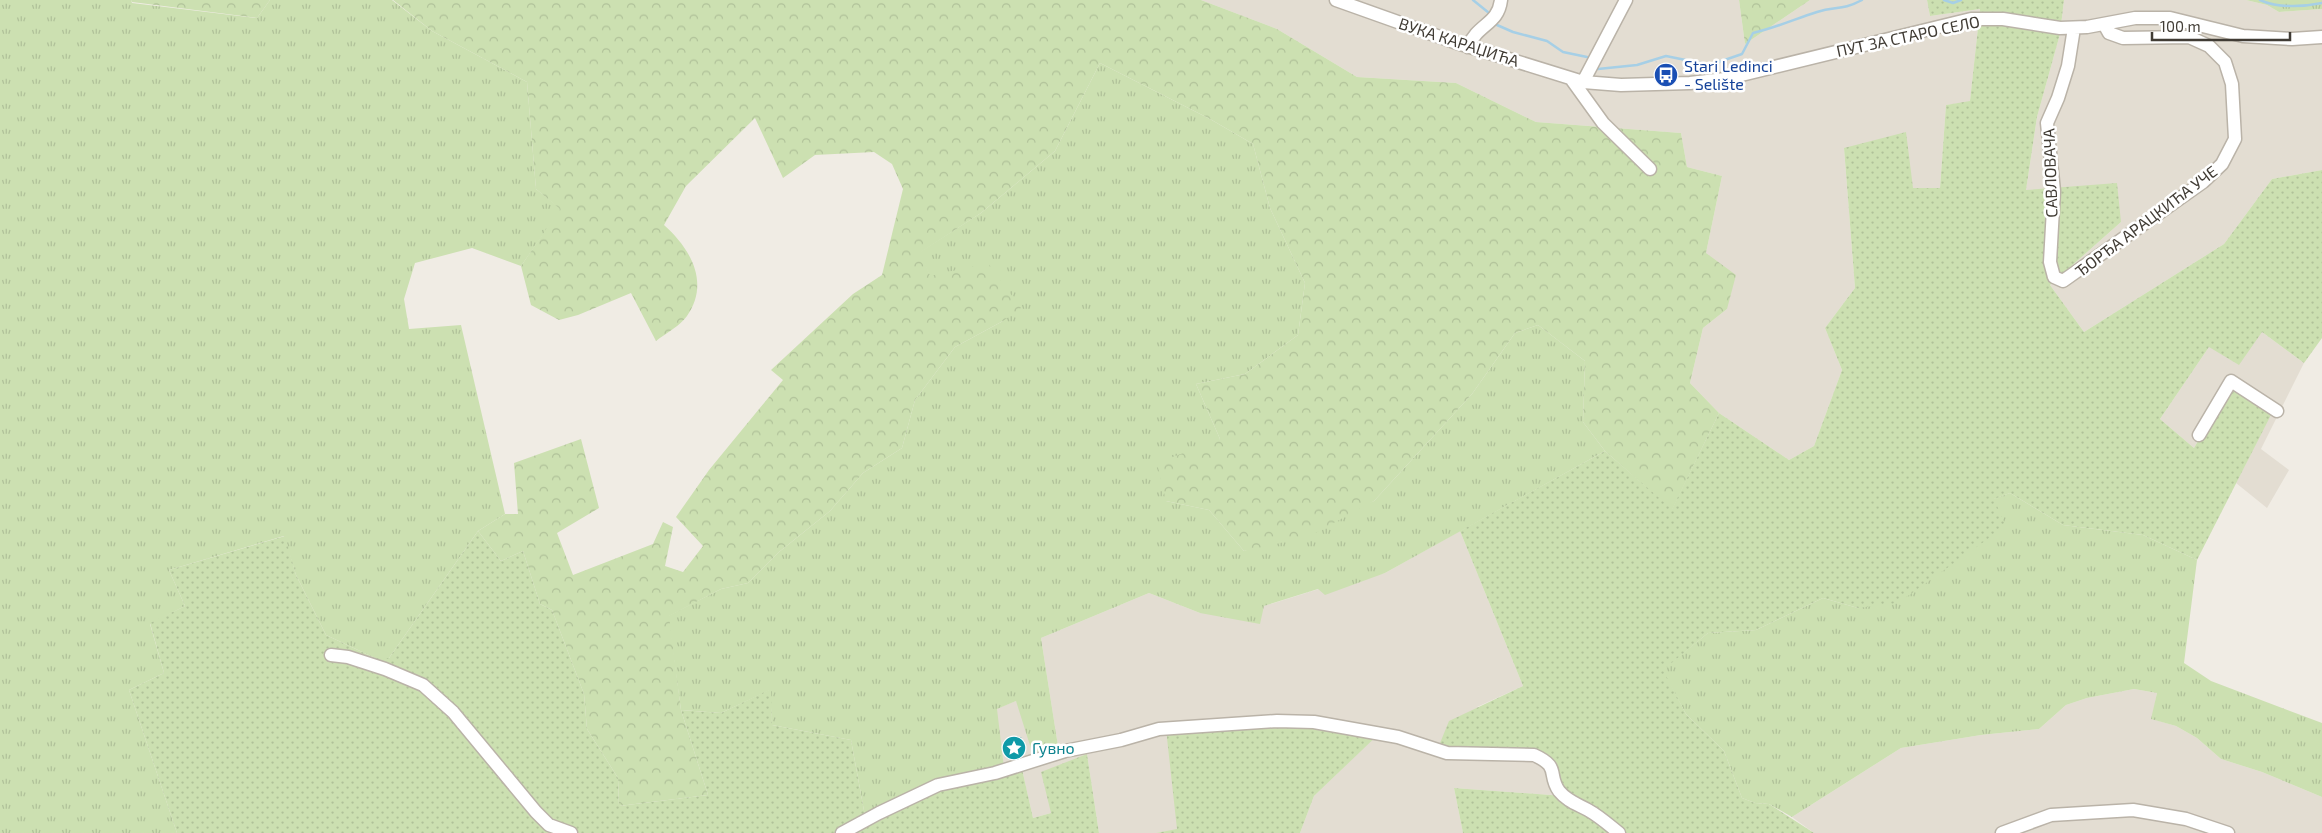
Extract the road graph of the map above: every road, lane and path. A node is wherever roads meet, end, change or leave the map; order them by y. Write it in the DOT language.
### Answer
graph roads {
  1 [pos="1336,0"];
  2 [pos="1501,0"];
  3 [pos="1626,0"];
  4 [pos="2104,24"];
  5 [pos="2074,28"];
  6 [pos="2322,37"];
  7 [pos="1468,47"];
  8 [pos="1578,81"];
  9 [pos="1650,169"];
  10 [pos="2068,279"];
  11 [pos="2277,411"];
  12 [pos="2199,435"];
  13 [pos="331,655"];
  14 [pos="570,833"];
  15 [pos="842,833"];
  16 [pos="1619,833"];
  17 [pos="2002,833"];
  18 [pos="2228,833"];
  1 -- 7 [label="street, ВУКА КАРАЏИЋА"];
  2 -- 7 [label="street"];
  3 -- 8 [label="street"];
  4 -- 5 [label="street, ПУТ ЗА СТАРО СЕЛО"];
  4 -- 6 [label="street, ПУТ ЗА СТАРО СЕЛО"];
  4 -- 10 [label="street, ЂОРЂА АРАЦКИЋА УЧЕ"];
  5 -- 8 [label="street, ПУТ ЗА СТАРО СЕЛО"];
  5 -- 10 [label="street, САВЛОВАЧА"];
  7 -- 8 [label="street, ВУКА КАРАЏИЋА"];
  8 -- 9 [label="street"];
  11 -- 12 [label="street"];
  13 -- 14 [label="street"];
  15 -- 16 [label="street"];
  17 -- 18 [label="street"];
}
